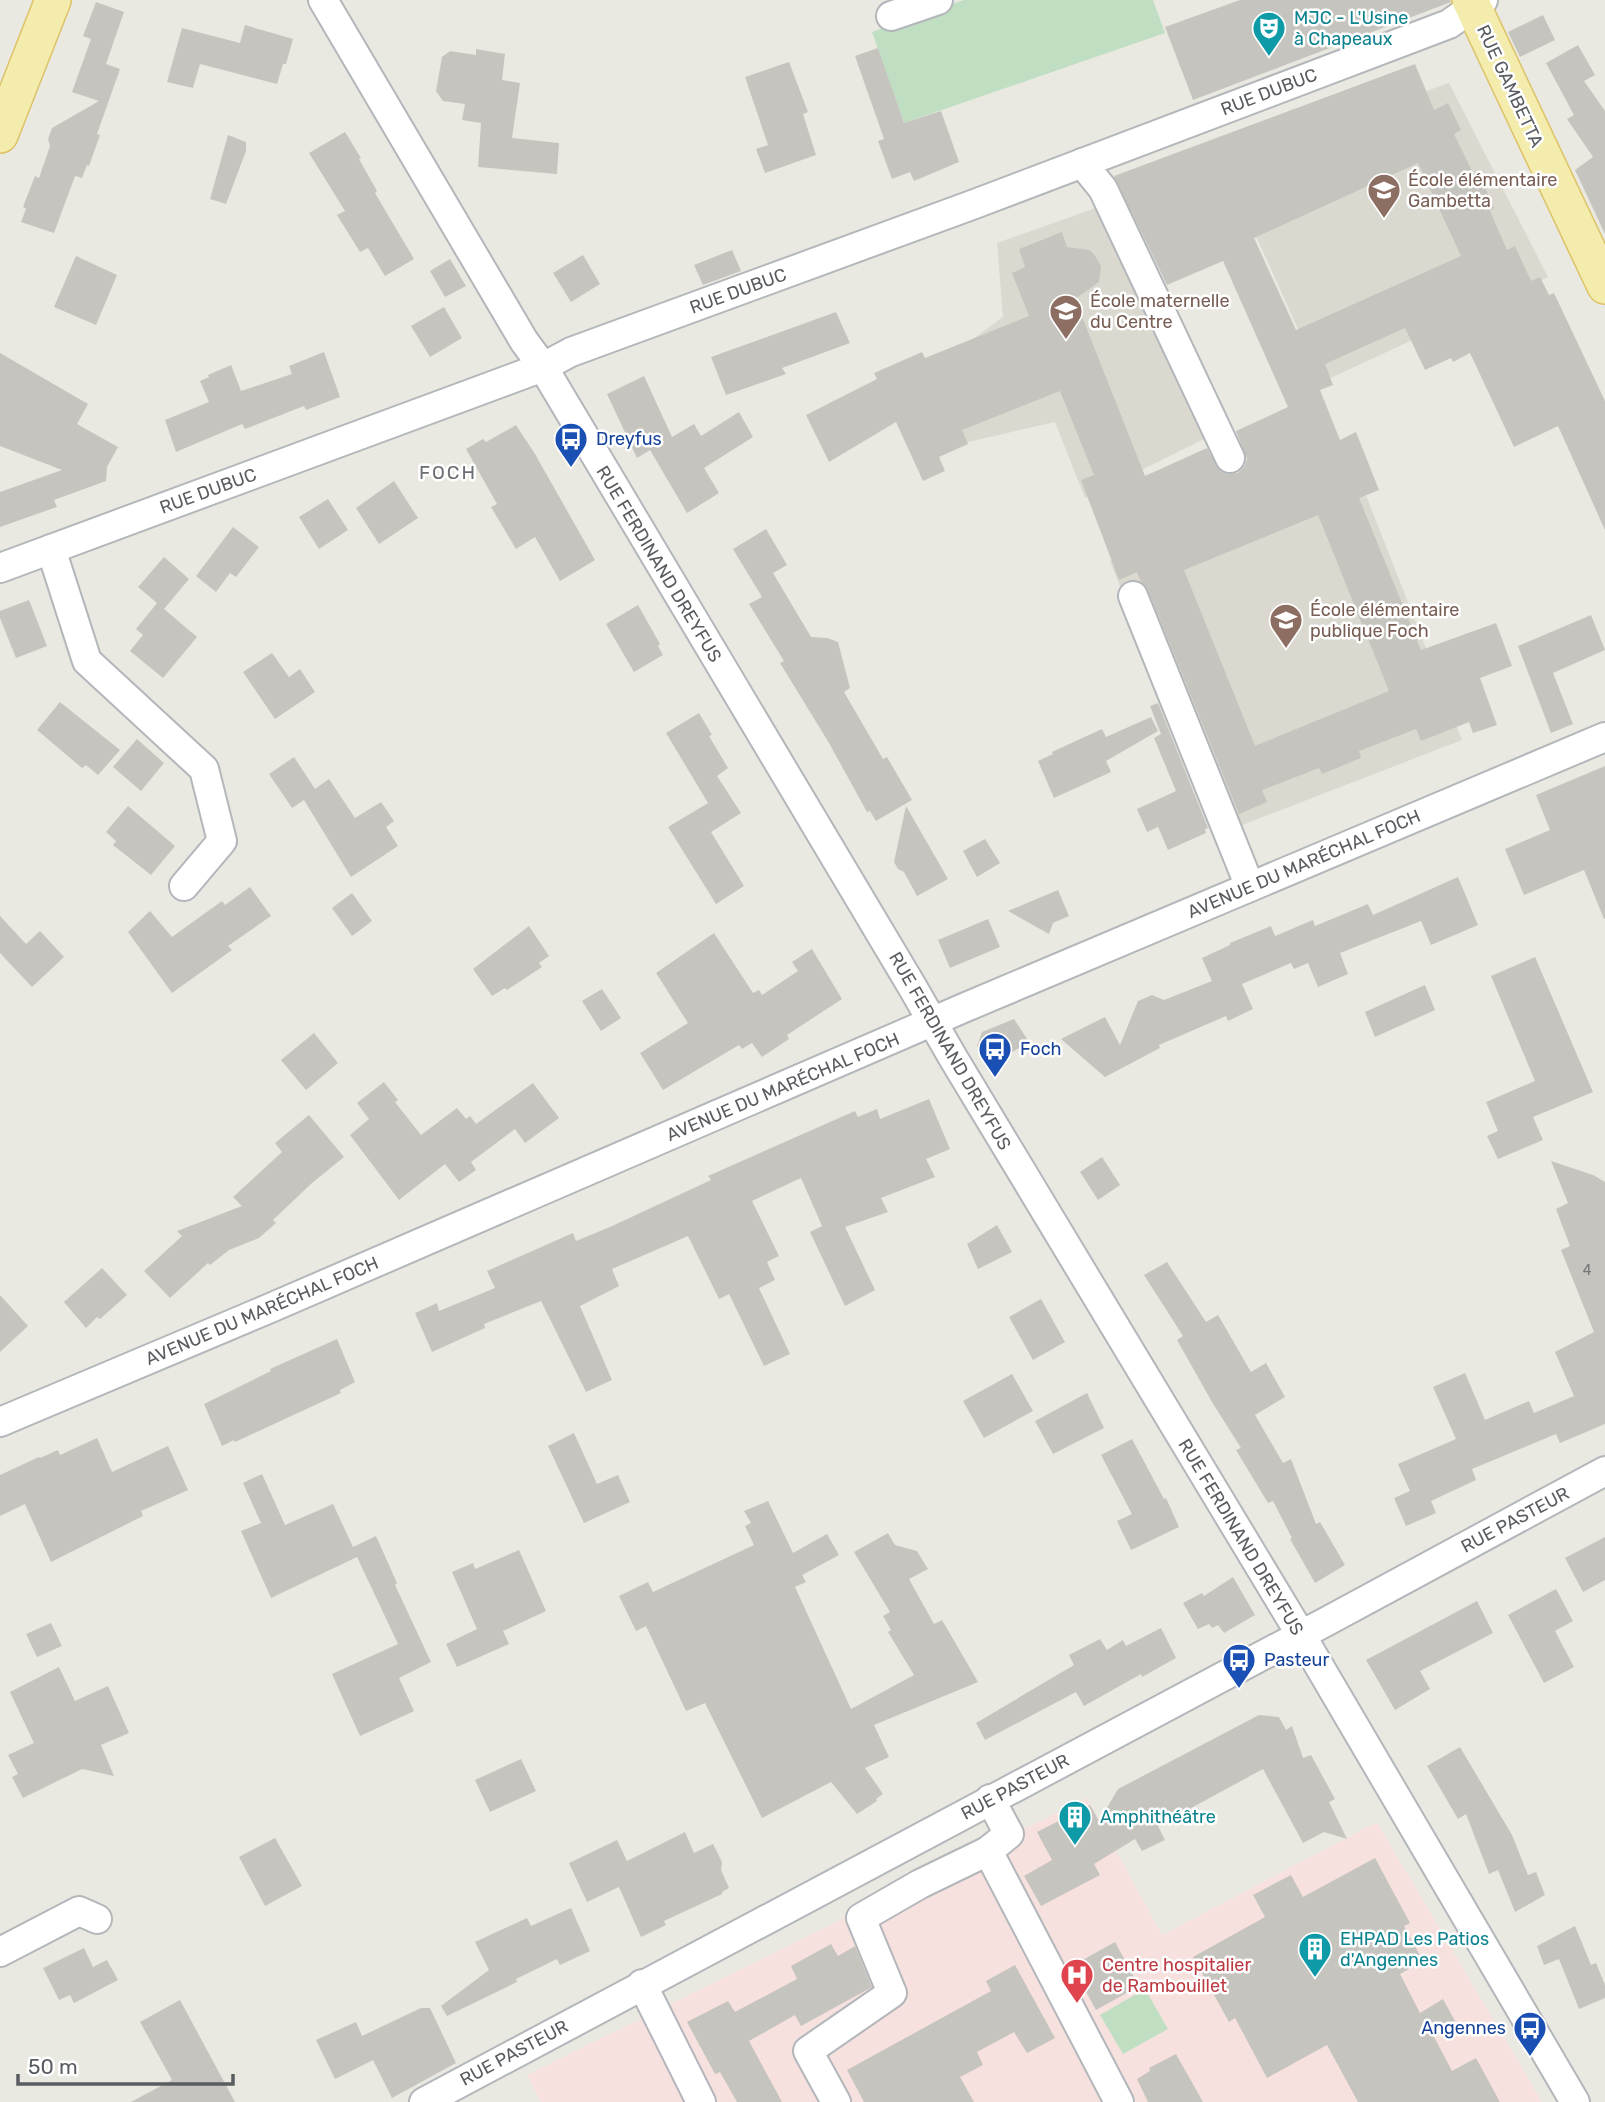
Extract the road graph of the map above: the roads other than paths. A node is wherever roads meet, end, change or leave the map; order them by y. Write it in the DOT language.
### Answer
graph roads {
  1 [pos="53,0"];
  2 [pos="323,0"];
  3 [pos="938,0"];
  4 [pos="1475,2"];
  5 [pos="891,16"];
  6 [pos="0,135"];
  7 [pos="1082,163"];
  8 [pos="1605,285"];
  9 [pos="543,367"];
  10 [pos="1230,458"];
  11 [pos="51,549"];
  12 [pos="0,568"];
  13 [pos="1133,596"];
  14 [pos="1605,737"];
  15 [pos="184,886"];
  16 [pos="1250,887"];
  17 [pos="932,1022"];
  18 [pos="0,1422"];
  19 [pos="1605,1471"];
  20 [pos="1301,1635"];
  21 [pos="990,1800"];
  22 [pos="988,1851"];
  23 [pos="97,1919"];
  24 [pos="0,1952"];
  25 [pos="642,1984"];
  26 [pos="424,2102"];
  27 [pos="701,2102"];
  28 [pos="836,2102"];
  29 [pos="1119,2102"];
  30 [pos="1575,2102"];
  1 -- 6 [label="main road"];
  2 -- 9 [label="street, RUE FERDINAND DREYFUS"];
  3 -- 5 [label="street"];
  4 -- 7 [label="street, RUE DUBUC"];
  4 -- 8 [label="main road, RUE GAMBETTA"];
  7 -- 9 [label="street, RUE DUBUC"];
  7 -- 10 [label="street"];
  9 -- 11 [label="street, RUE DUBUC"];
  9 -- 17 [label="street, RUE FERDINAND DREYFUS"];
  11 -- 12 [label="street, RUE DUBUC"];
  11 -- 15 [label="street"];
  13 -- 16 [label="street"];
  14 -- 16 [label="street, AVENUE DU MARÉCHAL FOCH"];
  16 -- 17 [label="street, AVENUE DU MARÉCHAL FOCH"];
  17 -- 18 [label="street, AVENUE DU MARÉCHAL FOCH"];
  17 -- 20 [label="street, RUE FERDINAND DREYFUS"];
  19 -- 20 [label="street, RUE PASTEUR"];
  20 -- 21 [label="street, RUE PASTEUR"];
  20 -- 30 [label="street, RUE FERDINAND DREYFUS"];
  21 -- 22 [label="street"];
  21 -- 25 [label="street, RUE PASTEUR"];
  22 -- 28 [label="street"];
  22 -- 29 [label="street"];
  23 -- 24 [label="street"];
  25 -- 26 [label="street, RUE PASTEUR"];
  25 -- 27 [label="street"];
}
